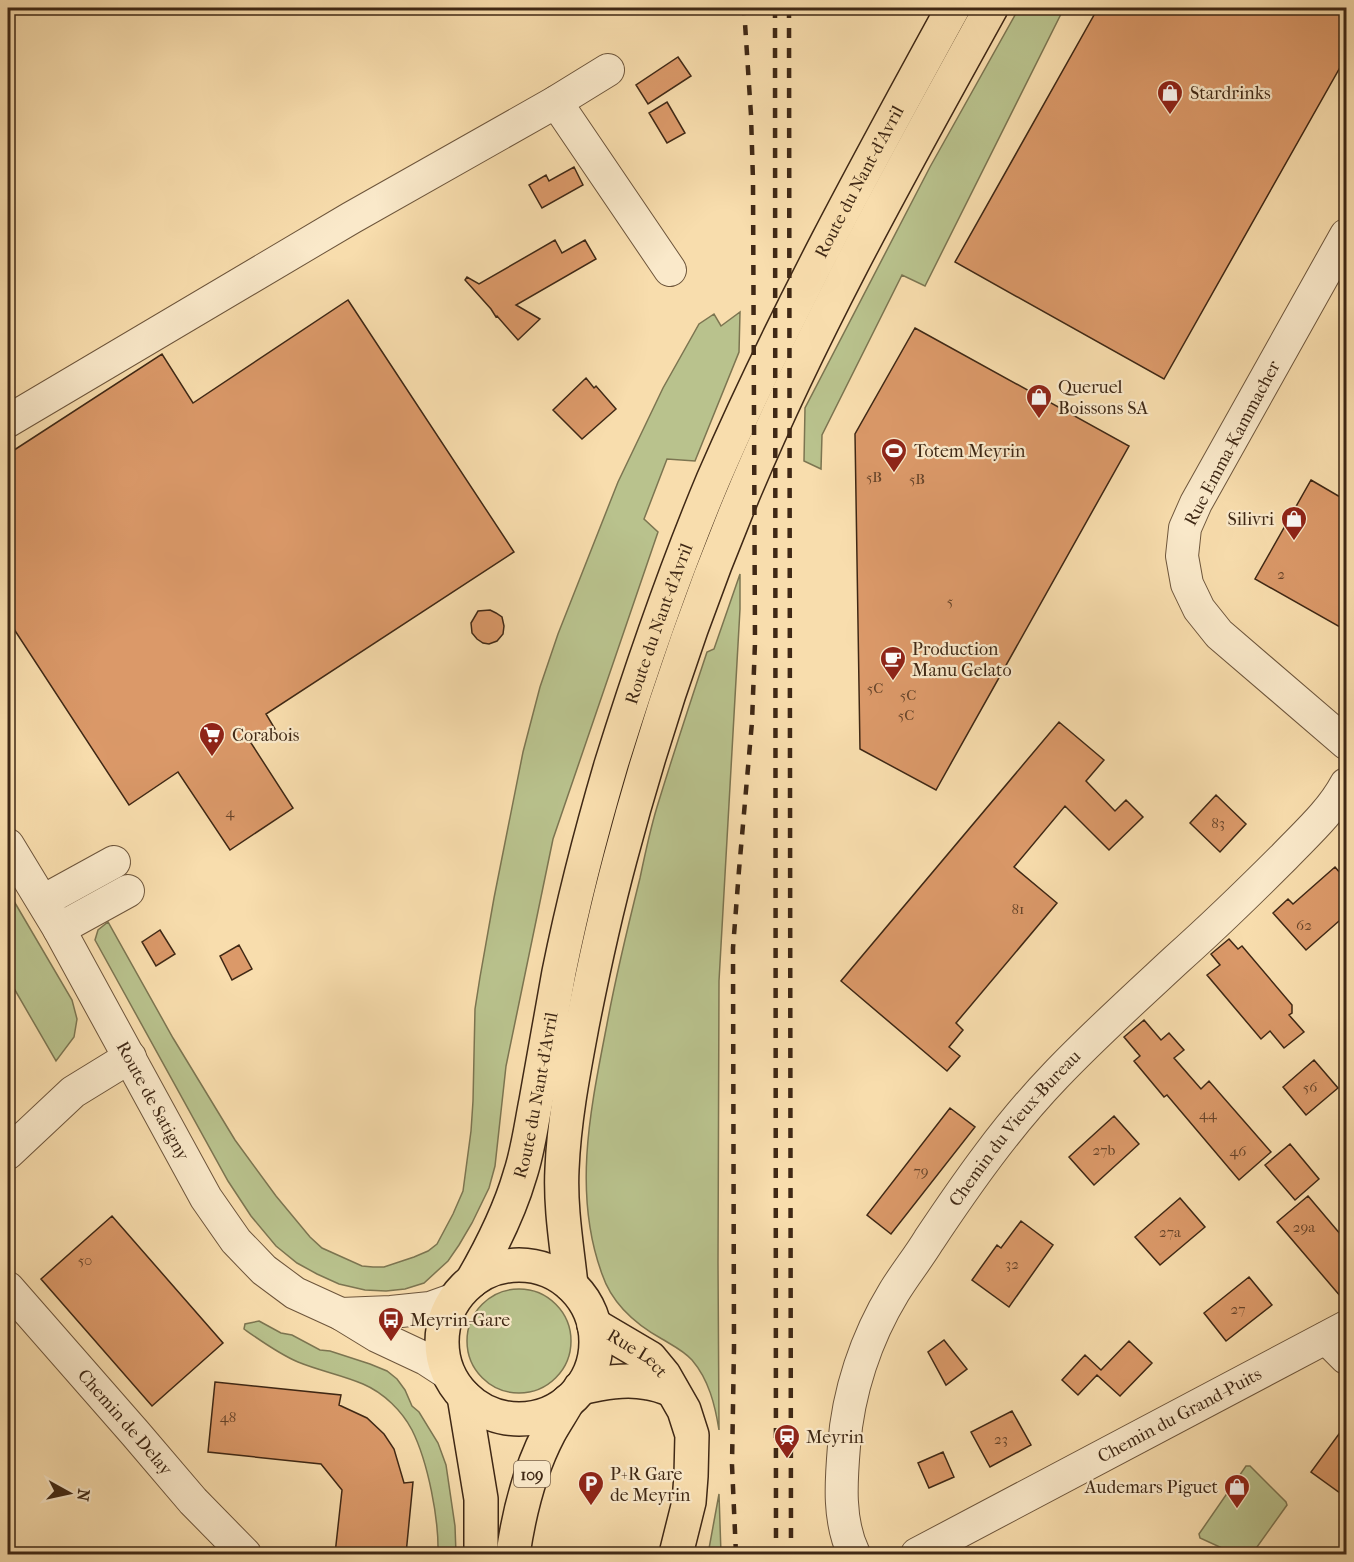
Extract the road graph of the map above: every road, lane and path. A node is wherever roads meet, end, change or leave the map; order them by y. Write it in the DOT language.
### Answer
graph roads {
  1 [pos="953,8"];
  2 [pos="991,8"];
  3 [pos="608,70"];
  4 [pos="556,102"];
  5 [pos="1347,235"];
  6 [pos="670,270"];
  7 [pos="8,421"];
  8 [pos="1347,743"];
  9 [pos="1347,784"];
  10 [pos="8,845"];
  11 [pos="114,862"];
  12 [pos="128,891"];
  13 [pos="43,901"];
  14 [pos="59,929"];
  15 [pos="130,1057"];
  16 [pos="8,1153"];
  17 [pos="571,1285"];
  18 [pos="8,1288"];
  19 [pos="463,1290"];
  20 [pos="341,1314"];
  21 [pos="594,1325"];
  22 [pos="1340,1341"];
  23 [pos="457,1385"];
  24 [pos="672,1390"];
  25 [pos="574,1394"];
  26 [pos="245,1554"];
  27 [pos="481,1554"];
  28 [pos="513,1554"];
  29 [pos="676,1554"];
  30 [pos="854,1554"];
  31 [pos="916,1554"];
  1 -- 19 [label="main road, Route du Nant-d'Avril"];
  2 -- 17 [label="main road, Route du Nant-d'Avril"];
  3 -- 4 [label="street"];
  4 -- 6 [label="street"];
  4 -- 7 [label="street"];
  5 -- 8 [label="street, Rue Emma-Kammacher"];
  9 -- 30 [label="street, Chemin du Vieux-Bureau"];
  10 -- 13 [label="street, Route de Satigny"];
  11 -- 13 [label="street"];
  12 -- 14 [label="street"];
  13 -- 14 [label="street, Route de Satigny"];
  14 -- 15 [label="street, Route de Satigny"];
  15 -- 16 [label="street"];
  15 -- 20 [label="street, Route de Satigny"];
  17 -- 19 [label="main road"];
  17 -- 21 [label="main road"];
  18 -- 26 [label="street, Chemin de Delay"];
  19 -- 20 [label="street, Route de Satigny"];
  19 -- 23 [label="main road"];
  20 -- 23 [label="street, Route de Satigny"];
  21 -- 24 [label="main road, Rue Lect"];
  21 -- 25 [label="main road"];
  22 -- 31 [label="street, Chemin du Grand-Puits"];
  23 -- 25 [label="main road"];
  23 -- 27 [label="main road"];
  24 -- 25 [label="main road, Rue Lect"];
  24 -- 29 [label="main road, Rue Lect"];
  25 -- 28 [label="main road, 109"];
}
